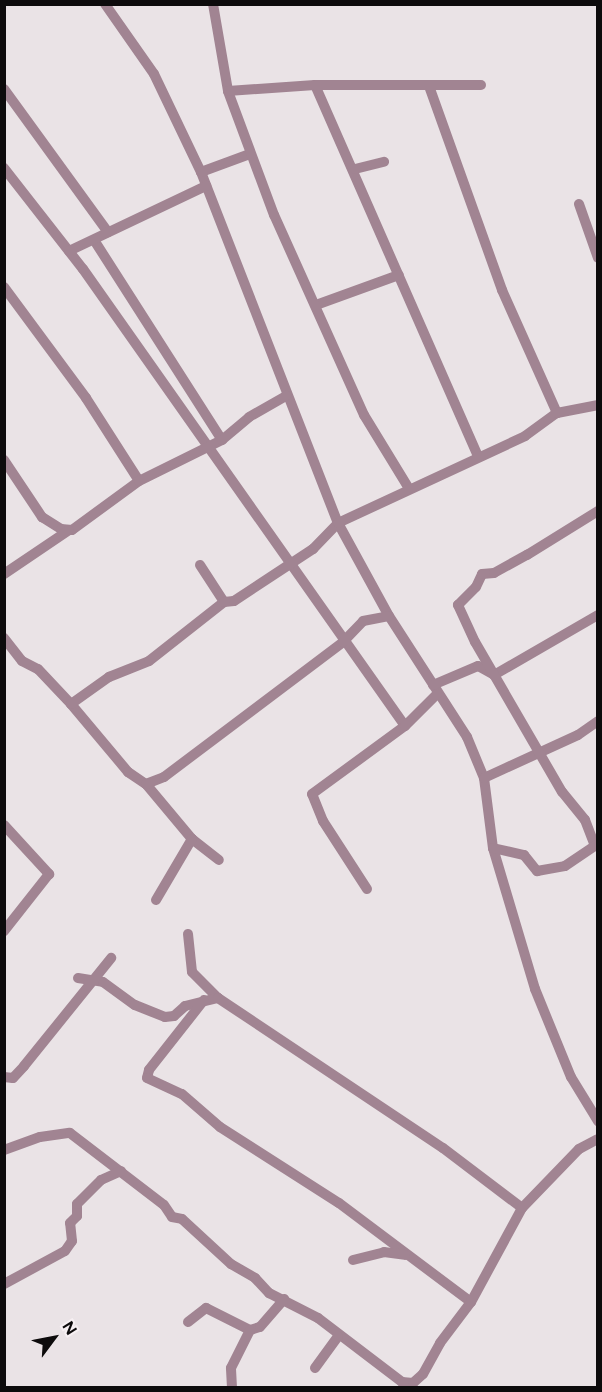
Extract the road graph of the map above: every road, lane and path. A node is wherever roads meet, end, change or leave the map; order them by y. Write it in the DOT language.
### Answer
graph roads {
  1 [pos="105,4"];
  2 [pos="213,4"];
  3 [pos="315,85"];
  4 [pos="481,85"];
  5 [pos="429,86"];
  6 [pos="4,89"];
  7 [pos="228,91"];
  8 [pos="250,154"];
  9 [pos="384,162"];
  10 [pos="4,168"];
  11 [pos="355,170"];
  12 [pos="201,172"];
  13 [pos="206,186"];
  14 [pos="579,204"];
  15 [pos="108,232"];
  16 [pos="94,240"];
  17 [pos="69,251"];
  18 [pos="597,258"];
  19 [pos="399,275"];
  20 [pos="5,288"];
  21 [pos="316,305"];
  22 [pos="286,396"];
  23 [pos="597,405"];
  24 [pos="557,414"];
  25 [pos="222,440"];
  26 [pos="207,448"];
  27 [pos="478,456"];
  28 [pos="4,460"];
  29 [pos="139,481"];
  30 [pos="408,487"];
  31 [pos="597,510"];
  32 [pos="338,523"];
  33 [pos="69,530"];
  34 [pos="289,563"];
  35 [pos="200,565"];
  36 [pos="4,574"];
  37 [pos="224,602"];
  38 [pos="597,615"];
  39 [pos="389,616"];
  40 [pos="4,638"];
  41 [pos="343,642"];
  42 [pos="494,675"];
  43 [pos="435,689"];
  44 [pos="71,704"];
  45 [pos="597,721"];
  46 [pos="405,726"];
  47 [pos="540,751"];
  48 [pos="484,778"];
  49 [pos="146,784"];
  50 [pos="4,825"];
  51 [pos="192,839"];
  52 [pos="596,845"];
  53 [pos="493,848"];
  54 [pos="219,860"];
  55 [pos="367,889"];
  56 [pos="156,900"];
  57 [pos="4,931"];
  58 [pos="188,934"];
  59 [pos="111,958"];
  60 [pos="78,978"];
  61 [pos="92,981"];
  62 [pos="218,998"];
  63 [pos="204,1000"];
  64 [pos="4,1077"];
  65 [pos="597,1121"];
  66 [pos="597,1139"];
  67 [pos="4,1150"];
  68 [pos="121,1171"];
  69 [pos="522,1208"];
  70 [pos="409,1255"];
  71 [pos="353,1260"];
  72 [pos="4,1284"];
  73 [pos="284,1299"];
  74 [pos="471,1302"];
  75 [pos="188,1322"];
  76 [pos="249,1330"];
  77 [pos="338,1336"];
  78 [pos="315,1368"];
  79 [pos="232,1388"];
  1 -- 12 [label="street"];
  2 -- 7 [label="street"];
  3 -- 5 [label="street"];
  3 -- 7 [label="street"];
  3 -- 11 [label="street"];
  4 -- 5 [label="street"];
  5 -- 24 [label="street"];
  6 -- 15 [label="street"];
  7 -- 8 [label="street"];
  8 -- 12 [label="street"];
  8 -- 21 [label="street"];
  9 -- 11 [label="street"];
  10 -- 17 [label="street"];
  11 -- 19 [label="street"];
  12 -- 13 [label="street"];
  13 -- 15 [label="street"];
  13 -- 22 [label="street"];
  14 -- 18 [label="street"];
  15 -- 16 [label="street"];
  16 -- 17 [label="street"];
  16 -- 25 [label="street"];
  17 -- 26 [label="street"];
  19 -- 21 [label="street"];
  19 -- 27 [label="street"];
  20 -- 29 [label="street"];
  21 -- 30 [label="street"];
  22 -- 25 [label="street"];
  22 -- 32 [label="street"];
  23 -- 24 [label="street"];
  24 -- 27 [label="street"];
  25 -- 26 [label="street"];
  26 -- 29 [label="street"];
  26 -- 34 [label="street"];
  27 -- 30 [label="street"];
  28 -- 33 [label="street"];
  29 -- 33 [label="street"];
  30 -- 32 [label="street"];
  31 -- 42 [label="street"];
  32 -- 34 [label="street"];
  32 -- 39 [label="street"];
  33 -- 36 [label="street"];
  34 -- 37 [label="street"];
  34 -- 41 [label="street"];
  35 -- 37 [label="street"];
  37 -- 44 [label="street"];
  38 -- 42 [label="street"];
  39 -- 41 [label="street"];
  39 -- 43 [label="street"];
  40 -- 44 [label="street"];
  41 -- 46 [label="street"];
  41 -- 49 [label="street"];
  42 -- 43 [label="street"];
  42 -- 47 [label="street"];
  43 -- 46 [label="street"];
  43 -- 48 [label="street"];
  44 -- 49 [label="street"];
  45 -- 47 [label="street"];
  46 -- 55 [label="street"];
  47 -- 48 [label="street"];
  47 -- 52 [label="street"];
  48 -- 53 [label="street"];
  49 -- 51 [label="street"];
  50 -- 57 [label="street"];
  51 -- 54 [label="street"];
  51 -- 56 [label="street"];
  52 -- 53 [label="street"];
  53 -- 65 [label="street"];
  58 -- 62 [label="street"];
  59 -- 61 [label="street"];
  60 -- 61 [label="street"];
  61 -- 63 [label="street"];
  61 -- 64 [label="street"];
  62 -- 63 [label="street"];
  62 -- 69 [label="street"];
  63 -- 70 [label="street"];
  66 -- 69 [label="street"];
  67 -- 68 [label="street"];
  68 -- 72 [label="street"];
  68 -- 73 [label="street"];
  69 -- 74 [label="street"];
  70 -- 71 [label="street"];
  70 -- 74 [label="street"];
  73 -- 76 [label="street"];
  73 -- 77 [label="street"];
  74 -- 77 [label="street"];
  75 -- 76 [label="street"];
  76 -- 79 [label="street"];
  77 -- 78 [label="street"];
}
